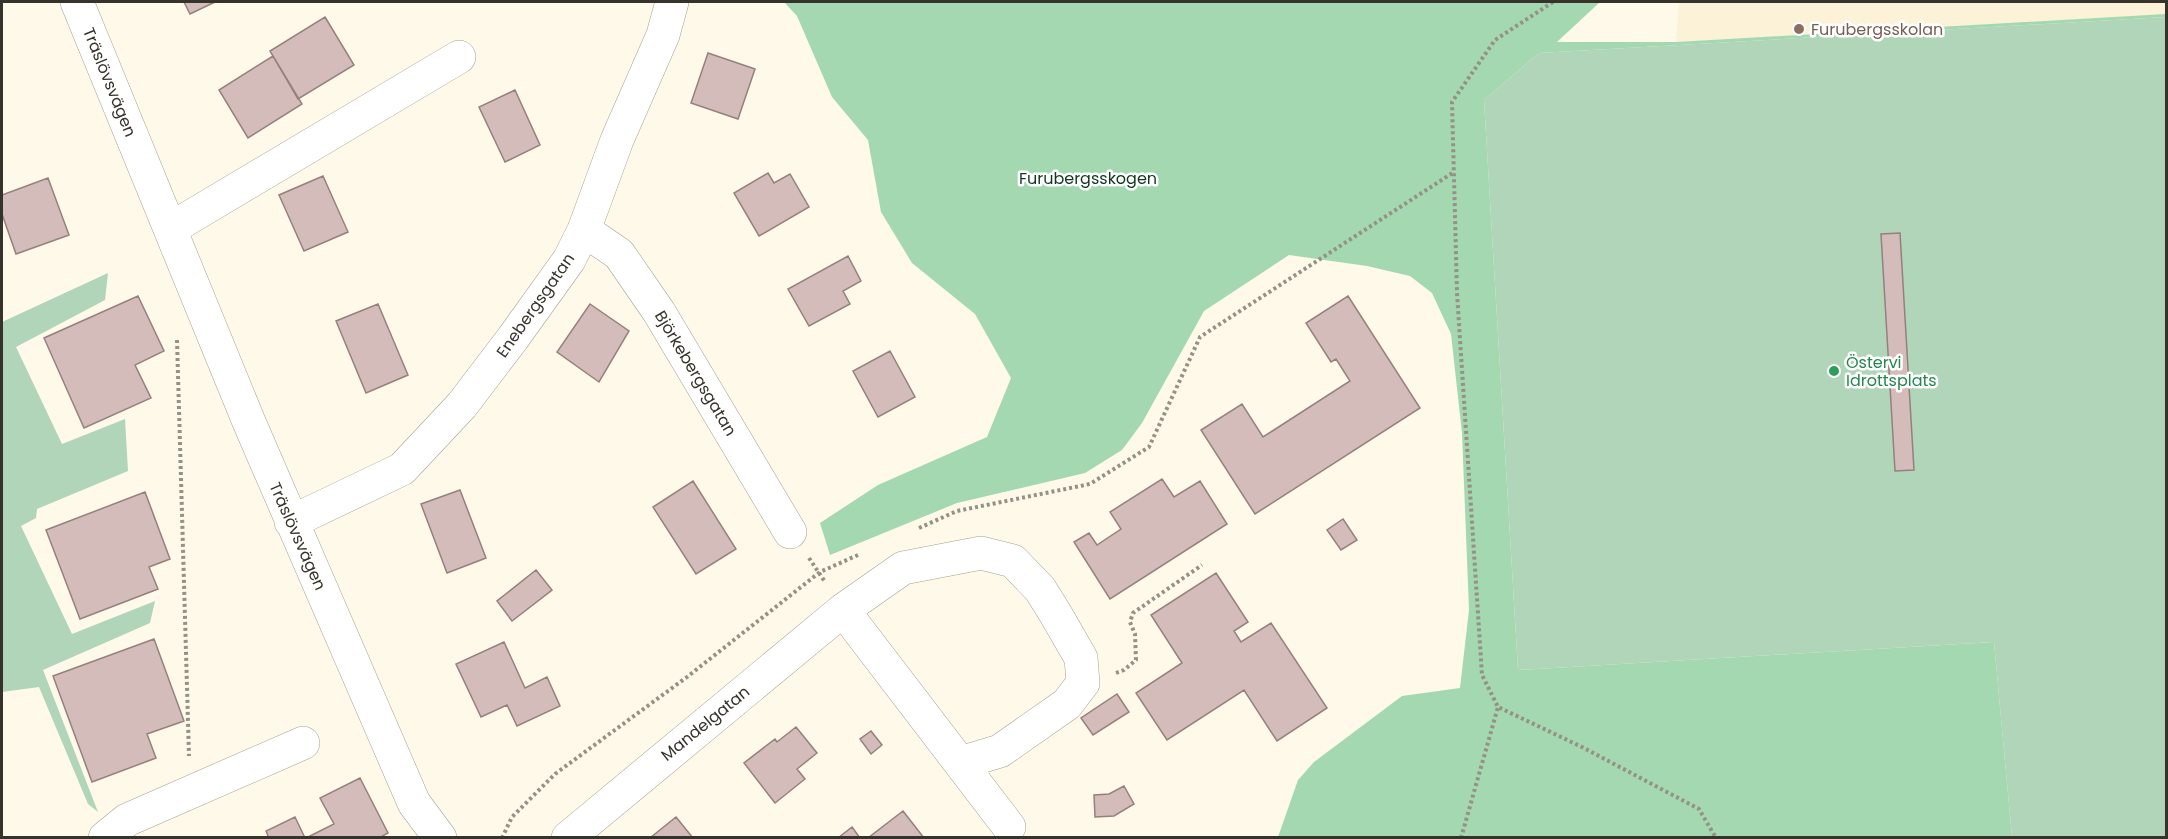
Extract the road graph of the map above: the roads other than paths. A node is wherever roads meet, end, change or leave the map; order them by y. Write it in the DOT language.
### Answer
graph roads {
  1 [pos="76,2"];
  2 [pos="672,2"];
  3 [pos="459,57"];
  4 [pos="170,229"];
  5 [pos="584,230"];
  6 [pos="291,522"];
  7 [pos="790,532"];
  8 [pos="843,610"];
  9 [pos="303,743"];
  10 [pos="960,763"];
  11 [pos="1009,827"];
  12 [pos="105,837"];
  13 [pos="440,837"];
  14 [pos="568,837"];
  1 -- 4 [label="street, Träslövsvägen"];
  2 -- 5 [label="street, Enebergsgatan"];
  3 -- 4 [label="street"];
  4 -- 6 [label="street, Träslövsvägen"];
  5 -- 6 [label="street, Enebergsgatan"];
  5 -- 7 [label="street, Björkebergsgatan"];
  6 -- 13 [label="street, Träslövsvägen"];
  8 -- 10 [label="street"];
  8 -- 10 [label="street, Mandelgatan"];
  8 -- 14 [label="street, Mandelgatan"];
  9 -- 12 [label="street"];
  10 -- 11 [label="street"];
}
